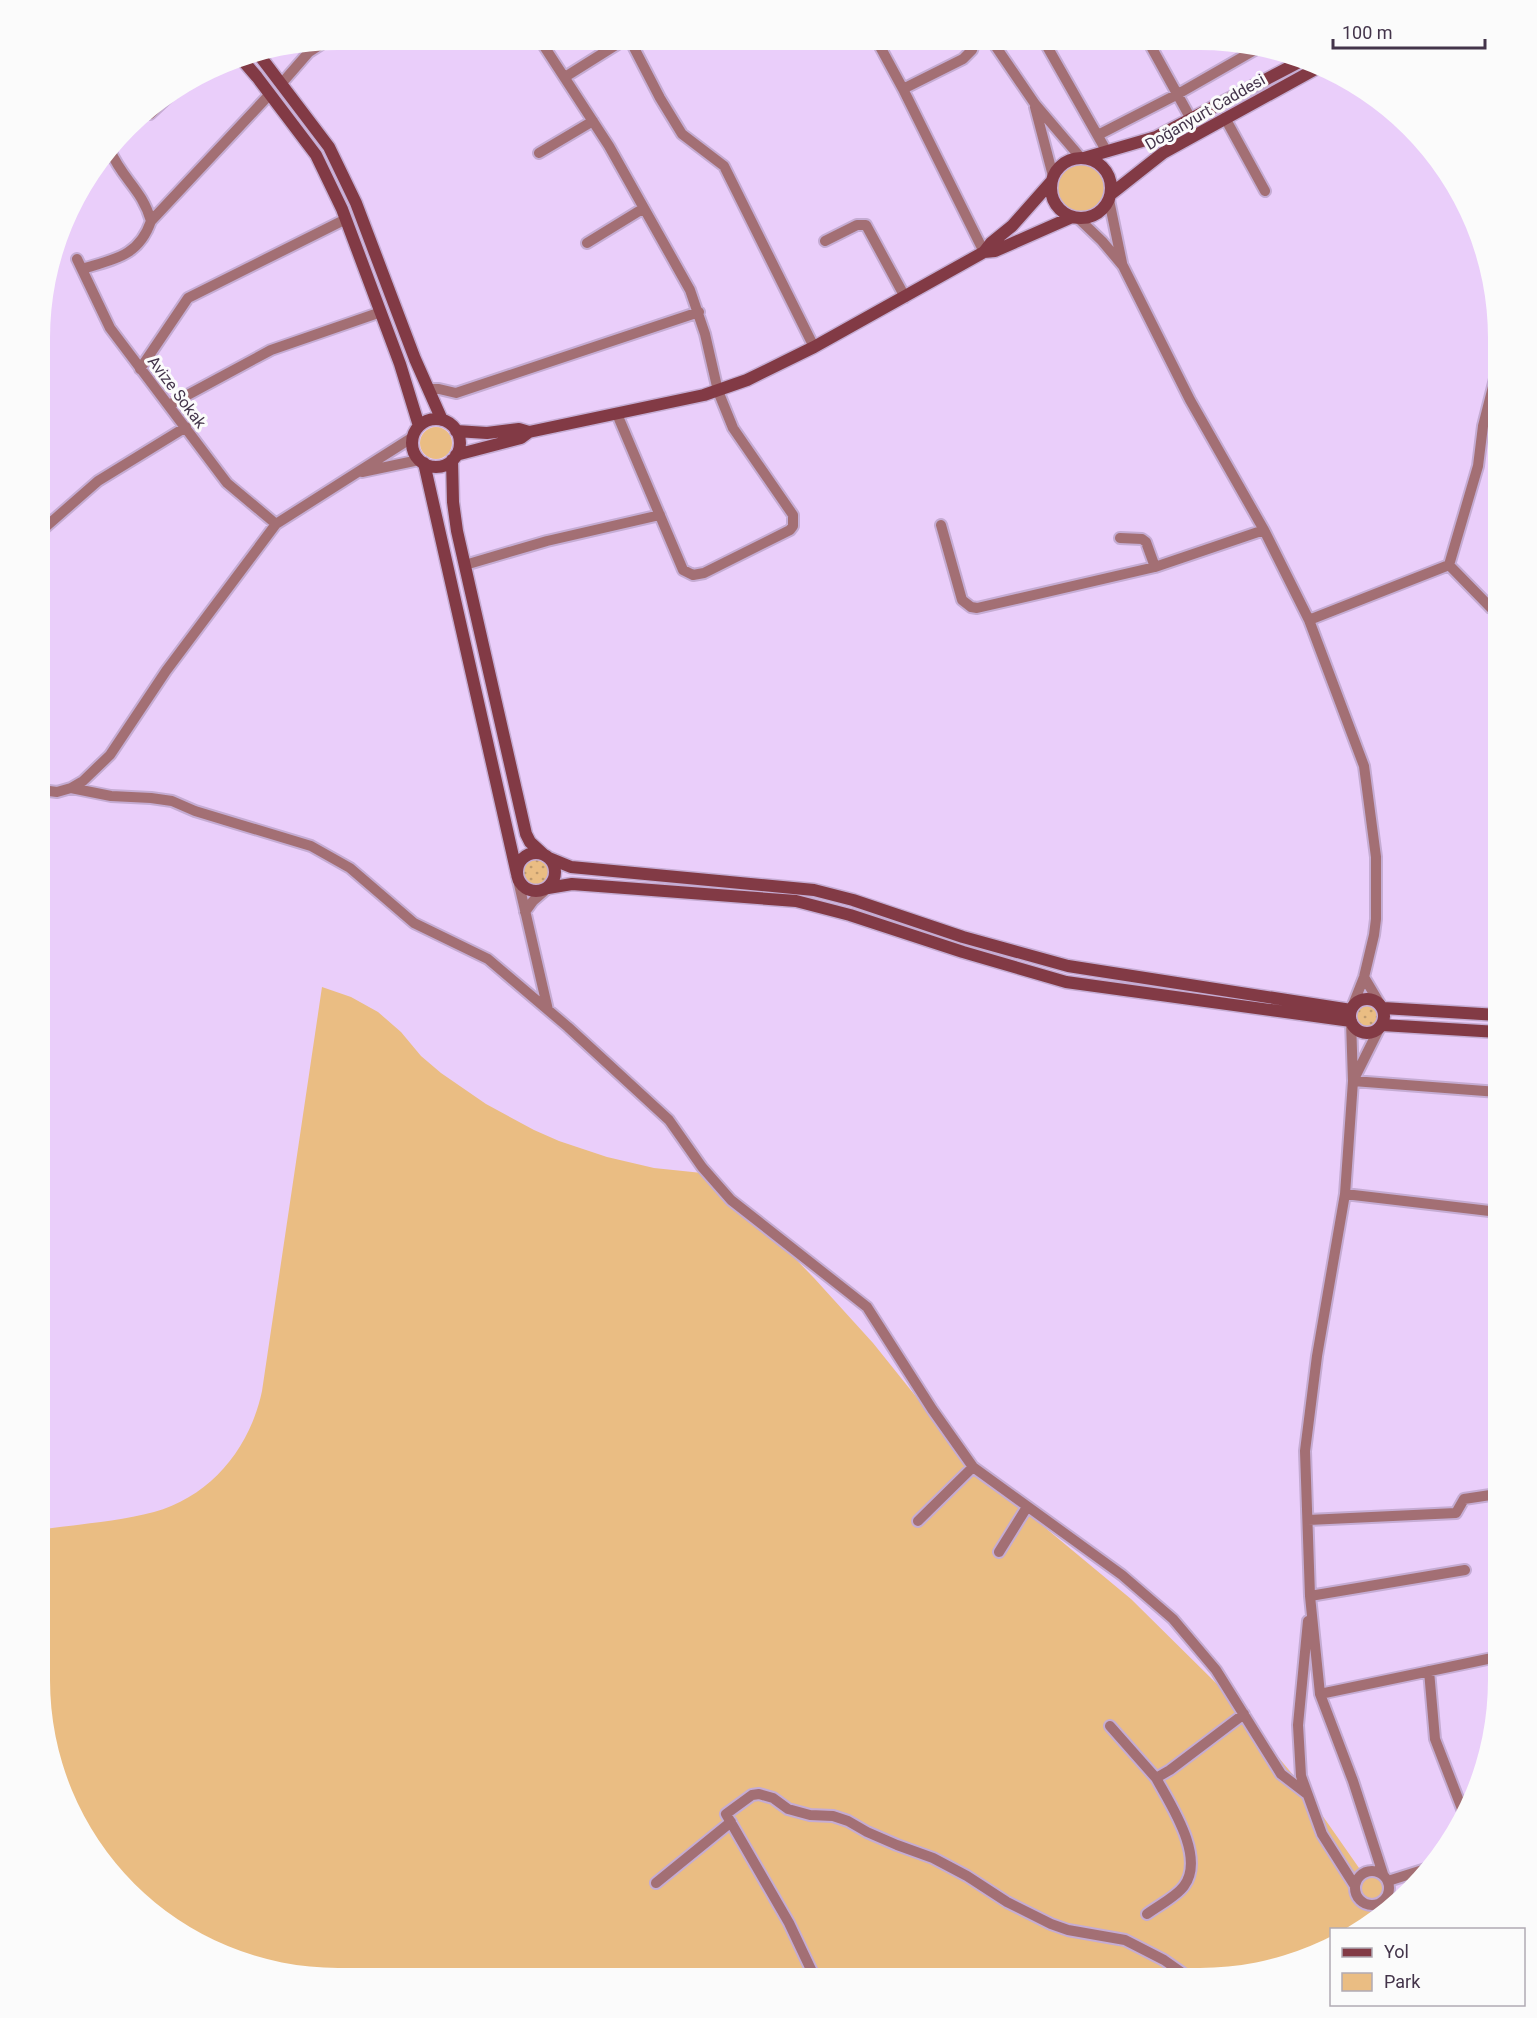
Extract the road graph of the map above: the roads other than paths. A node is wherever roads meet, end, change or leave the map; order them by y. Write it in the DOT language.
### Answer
graph roads {
  1 [pos="547,50"];
  2 [pos="608,50"];
  3 [pos="635,50"];
  4 [pos="882,50"];
  5 [pos="972,50"];
  6 [pos="998,50"];
  7 [pos="1049,50"];
  8 [pos="1153,50"];
  9 [pos="311,51"];
  10 [pos="1248,54"];
  11 [pos="263,59"];
  12 [pos="246,65"];
  13 [pos="1293,65"];
  14 [pos="1311,71"];
  15 [pos="565,77"];
  16 [pos="282,83"];
  17 [pos="903,89"];
  18 [pos="270,94"];
  19 [pos="1178,94"];
  20 [pos="1035,104"];
  21 [pos="1225,118"];
  22 [pos="1191,119"];
  23 [pos="593,121"];
  24 [pos="1098,135"];
  25 [pos="1107,152"];
  26 [pos="539,153"];
  27 [pos="113,157"];
  28 [pos="1082,158"];
  29 [pos="1052,179"];
  30 [pos="1265,191"];
  31 [pos="1110,197"];
  32 [pos="644,208"];
  33 [pos="1075,217"];
  34 [pos="346,219"];
  35 [pos="151,220"];
  36 [pos="825,241"];
  37 [pos="587,243"];
  38 [pos="984,252"];
  39 [pos="1123,266"];
  40 [pos="905,297"];
  41 [pos="381,312"];
  42 [pos="699,312"];
  43 [pos="814,347"];
  44 [pos="140,369"];
  45 [pos="428,389"];
  46 [pos="718,391"];
  47 [pos="169,405"];
  48 [pos="617,414"];
  49 [pos="442,420"];
  50 [pos="1488,425"];
  51 [pos="186,427"];
  52 [pos="416,431"];
  53 [pos="456,431"];
  54 [pos="529,432"];
  55 [pos="454,457"];
  56 [pos="421,461"];
  57 [pos="353,474"];
  58 [pos="660,515"];
  59 [pos="50,523"];
  60 [pos="276,524"];
  61 [pos="941,525"];
  62 [pos="1264,530"];
  63 [pos="1120,538"];
  64 [pos="465,565"];
  65 [pos="1449,565"];
  66 [pos="1155,567"];
  67 [pos="1488,605"];
  68 [pos="1309,620"];
  69 [pos="71,788"];
  70 [pos="50,791"];
  71 [pos="546,856"];
  72 [pos="518,877"];
  73 [pos="548,888"];
  74 [pos="525,912"];
  75 [pos="1364,977"];
  76 [pos="1381,1006"];
  77 [pos="548,1010"];
  78 [pos="1488,1014"];
  79 [pos="1351,1015"];
  80 [pos="1380,1027"];
  81 [pos="1488,1032"];
  82 [pos="1353,1081"];
  83 [pos="1488,1091"];
  84 [pos="1345,1194"];
  85 [pos="1488,1211"];
  86 [pos="973,1467"];
  87 [pos="1488,1495"];
  88 [pos="1027,1507"];
  89 [pos="1308,1520"];
  90 [pos="918,1521"];
  91 [pos="999,1552"];
  92 [pos="1465,1570"];
  93 [pos="1310,1596"];
  94 [pos="1488,1660"];
  95 [pos="1429,1671"];
  96 [pos="1320,1694"];
  97 [pos="1244,1714"];
  98 [pos="1110,1726"];
  99 [pos="1156,1778"];
  100 [pos="1307,1794"];
  101 [pos="1460,1804"];
  102 [pos="731,1822"];
  103 [pos="1416,1871"];
  104 [pos="1386,1877"];
  105 [pos="656,1883"];
  106 [pos="1355,1886"];
  107 [pos="1385,1901"];
  108 [pos="1377,1908"];
  109 [pos="1147,1914"];
  110 [pos="810,1968"];
  111 [pos="1175,1968"];
  1 -- 15 [label="street"];
  2 -- 15 [label="street"];
  3 -- 43 [label="street"];
  4 -- 17 [label="street"];
  5 -- 17 [label="street"];
  6 -- 20 [label="street"];
  7 -- 24 [label="street"];
  8 -- 19 [label="street"];
  9 -- 16 [label="street"];
  10 -- 19 [label="street"];
  11 -- 16 [label="street"];
  12 -- 18 [label="street"];
  13 -- 22 [label="street, Doğanyurt Caddesi"];
  14 -- 21 [label="street, Doğanyurt Caddesi"];
  15 -- 23 [label="street"];
  16 -- 45 [label="street"];
  17 -- 38 [label="street"];
  18 -- 34 [label="street"];
  18 -- 35 [label="street"];
  19 -- 22 [label="street"];
  19 -- 24 [label="street"];
  20 -- 28 [label="street"];
  20 -- 29 [label="street"];
  21 -- 30 [label="street"];
  21 -- 31 [label="street, Doğanyurt Caddesi"];
  22 -- 25 [label="street, Doğanyurt Caddesi"];
  23 -- 26 [label="street"];
  23 -- 32 [label="street"];
  24 -- 25 [label="street"];
  25 -- 28 [label="street, Doğanyurt Caddesi"];
  27 -- 35 [label="street"];
  28 -- 29 [label="street"];
  28 -- 31 [label="street"];
  29 -- 33 [label="street"];
  29 -- 38 [label="street"];
  31 -- 33 [label="street"];
  31 -- 39 [label="street"];
  32 -- 37 [label="street"];
  32 -- 42 [label="street"];
  33 -- 38 [label="street"];
  33 -- 39 [label="street"];
  34 -- 41 [label="street"];
  34 -- 44 [label="street"];
  35 -- 44 [label="street, Avize Sokak"];
  36 -- 40 [label="street"];
  38 -- 40 [label="street"];
  39 -- 62 [label="street"];
  40 -- 43 [label="street"];
  41 -- 47 [label="street"];
  41 -- 52 [label="street"];
  42 -- 45 [label="street"];
  42 -- 46 [label="street"];
  43 -- 46 [label="street"];
  44 -- 47 [label="street, Avize Sokak"];
  45 -- 49 [label="street"];
  46 -- 48 [label="street"];
  46 -- 58 [label="street"];
  47 -- 51 [label="street, Avize Sokak"];
  48 -- 54 [label="street"];
  48 -- 58 [label="street"];
  49 -- 52 [label="street"];
  49 -- 53 [label="street"];
  50 -- 65 [label="street"];
  51 -- 59 [label="street"];
  51 -- 60 [label="street, Avize Sokak"];
  52 -- 56 [label="street"];
  52 -- 57 [label="street"];
  53 -- 54 [label="street"];
  53 -- 55 [label="street"];
  54 -- 55 [label="street"];
  55 -- 56 [label="street"];
  55 -- 64 [label="street"];
  56 -- 57 [label="street"];
  56 -- 72 [label="street"];
  57 -- 60 [label="street"];
  58 -- 64 [label="street"];
  60 -- 69 [label="street"];
  61 -- 66 [label="street"];
  62 -- 66 [label="street"];
  62 -- 68 [label="street"];
  63 -- 66 [label="street"];
  64 -- 71 [label="street"];
  65 -- 67 [label="street"];
  65 -- 68 [label="street"];
  68 -- 75 [label="street"];
  69 -- 70 [label="street"];
  69 -- 77 [label="street"];
  71 -- 72 [label="street"];
  71 -- 73 [label="street"];
  71 -- 79 [label="street"];
  72 -- 73 [label="street"];
  72 -- 74 [label="street"];
  73 -- 74 [label="street"];
  73 -- 79 [label="street"];
  74 -- 77 [label="street"];
  75 -- 76 [label="street"];
  75 -- 79 [label="street"];
  76 -- 78 [label="street"];
  76 -- 79 [label="street"];
  76 -- 80 [label="street"];
  77 -- 86 [label="street"];
  79 -- 80 [label="street"];
  79 -- 82 [label="street"];
  80 -- 81 [label="street"];
  80 -- 82 [label="street"];
  82 -- 83 [label="street"];
  82 -- 84 [label="street"];
  84 -- 85 [label="street"];
  84 -- 89 [label="street"];
  86 -- 88 [label="street"];
  86 -- 90 [label="street"];
  87 -- 89 [label="street"];
  88 -- 91 [label="street"];
  88 -- 97 [label="street"];
  89 -- 93 [label="street"];
  92 -- 93 [label="street"];
  93 -- 96 [label="street"];
  93 -- 100 [label="street"];
  94 -- 95 [label="street"];
  95 -- 96 [label="street"];
  95 -- 101 [label="street"];
  96 -- 104 [label="street"];
  97 -- 99 [label="street"];
  97 -- 100 [label="street"];
  98 -- 99 [label="street"];
  99 -- 109 [label="street"];
  100 -- 106 [label="street"];
  102 -- 105 [label="street"];
  102 -- 110 [label="street"];
  102 -- 111 [label="street"];
  103 -- 104 [label="street"];
  104 -- 106 [label="street"];
  104 -- 107 [label="street"];
  106 -- 108 [label="street"];
}
